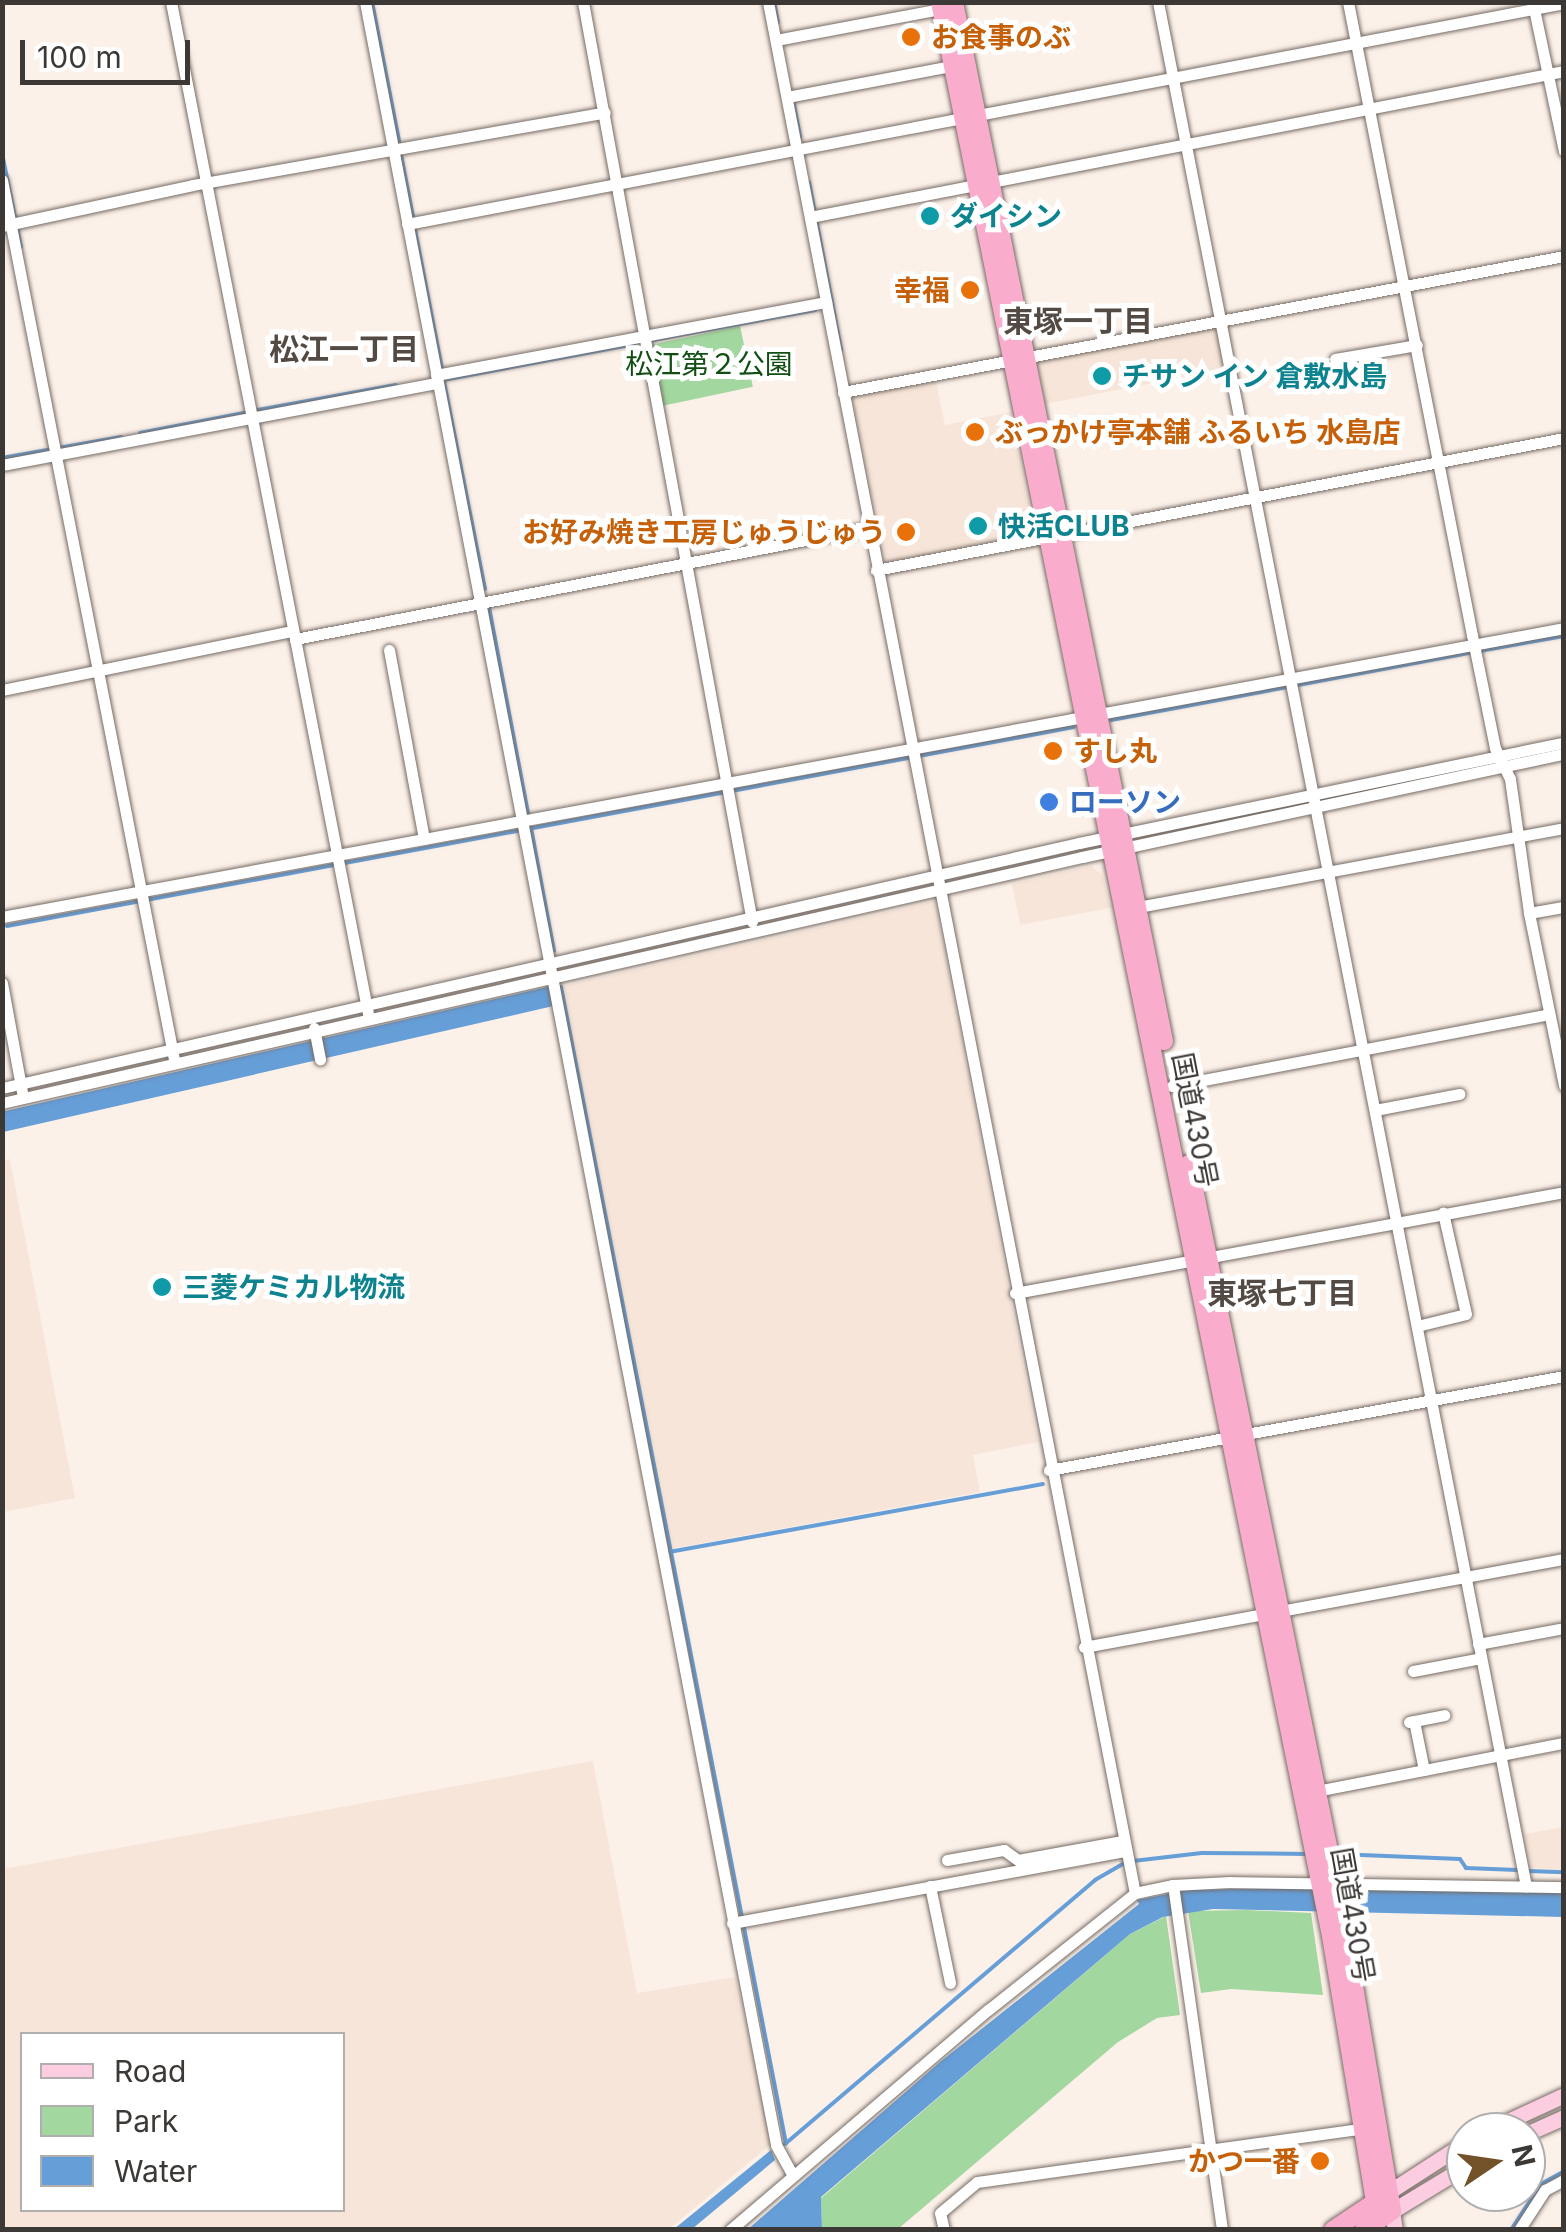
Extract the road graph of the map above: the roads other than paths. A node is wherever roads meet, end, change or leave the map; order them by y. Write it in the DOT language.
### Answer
graph roads {
  1 [pos="171,2"];
  2 [pos="365,2"];
  3 [pos="583,2"];
  4 [pos="768,2"];
  5 [pos="1158,2"];
  6 [pos="1348,2"];
  7 [pos="1564,3"];
  8 [pos="947,5"];
  9 [pos="1534,6"];
  10 [pos="779,39"];
  11 [pos="1357,43"];
  12 [pos="959,65"];
  13 [pos="1564,72"];
  14 [pos="1547,74"];
  15 [pos="1173,78"];
  16 [pos="791,96"];
  17 [pos="1370,107"];
  18 [pos="606,112"];
  19 [pos="970,116"];
  20 [pos="1186,143"];
  21 [pos="394,149"];
  22 [pos="797,149"];
  23 [pos="1564,151"];
  24 [pos="2,180"];
  25 [pos="614,183"];
  26 [pos="984,183"];
  27 [pos="206,184"];
  28 [pos="814,216"];
  29 [pos="12,223"];
  30 [pos="408,224"];
  31 [pos="1564,256"];
  32 [pos="1406,286"];
  33 [pos="826,302"];
  34 [pos="1220,320"];
  35 [pos="642,336"];
  36 [pos="1418,344"];
  37 [pos="1019,358"];
  38 [pos="1335,358"];
  39 [pos="436,379"];
  40 [pos="847,391"];
  41 [pos="252,418"];
  42 [pos="1564,438"];
  43 [pos="57,452"];
  44 [pos="1440,462"];
  45 [pos="2,465"];
  46 [pos="1255,497"];
  47 [pos="868,528"];
  48 [pos="1055,535"];
  49 [pos="684,561"];
  50 [pos="880,569"];
  51 [pos="480,602"];
  52 [pos="1564,628"];
  53 [pos="294,635"];
  54 [pos="1476,649"];
  55 [pos="389,650"];
  56 [pos="101,673"];
  57 [pos="1291,684"];
  58 [pos="2,690"];
  59 [pos="1090,716"];
  60 [pos="1564,743"];
  61 [pos="915,752"];
  62 [pos="1564,754"];
  63 [pos="1502,762"];
  64 [pos="728,789"];
  65 [pos="1315,801"];
  66 [pos="525,824"];
  67 [pos="1564,828"];
  68 [pos="1518,836"];
  69 [pos="424,839"];
  70 [pos="1117,842"];
  71 [pos="338,862"];
  72 [pos="1328,872"];
  73 [pos="937,883"];
  74 [pos="144,896"];
  75 [pos="1564,906"];
  76 [pos="1138,908"];
  77 [pos="1529,913"];
  78 [pos="2,917"];
  79 [pos="752,925"];
  80 [pos="550,971"];
  81 [pos="2,983"];
  82 [pos="368,1013"];
  83 [pos="1549,1014"];
  84 [pos="314,1031"];
  85 [pos="1362,1050"];
  86 [pos="174,1058"];
  87 [pos="320,1059"];
  88 [pos="1564,1085"];
  89 [pos="1172,1086"];
  90 [pos="2,1088"];
  91 [pos="22,1091"];
  92 [pos="1459,1094"];
  93 [pos="2,1103"];
  94 [pos="1375,1110"];
  95 [pos="1564,1192"];
  96 [pos="1443,1213"];
  97 [pos="1398,1221"];
  98 [pos="1202,1257"];
  99 [pos="1021,1292"];
  100 [pos="1417,1326"];
  101 [pos="1564,1376"];
  102 [pos="1431,1400"];
  103 [pos="1237,1435"];
  104 [pos="1054,1469"];
  105 [pos="1564,1560"];
  106 [pos="1465,1576"];
  107 [pos="1273,1612"];
  108 [pos="1564,1628"];
  109 [pos="1478,1644"];
  110 [pos="1089,1646"];
  111 [pos="1481,1658"];
  112 [pos="1413,1671"];
  113 [pos="1444,1715"];
  114 [pos="1564,1743"];
  115 [pos="1500,1755"];
  116 [pos="1424,1770"];
  117 [pos="1316,1792"];
  118 [pos="1125,1854"];
  119 [pos="1322,1854"];
  120 [pos="947,1860"];
  121 [pos="1329,1885"];
  122 [pos="930,1886"];
  123 [pos="1526,1886"];
  124 [pos="1564,1887"];
  125 [pos="1173,1888"];
  126 [pos="1135,1893"];
  127 [pos="1335,1915"];
  128 [pos="739,1922"];
  129 [pos="950,1983"];
  130 [pos="1564,2095"];
  131 [pos="1527,2112"];
  132 [pos="1361,2129"];
  133 [pos="1210,2150"];
  134 [pos="1446,2160"];
  135 [pos="792,2176"];
  136 [pos="1446,2178"];
  137 [pos="1564,2180"];
  138 [pos="1382,2216"];
  139 [pos="730,2230"];
  140 [pos="944,2230"];
  141 [pos="1222,2230"];
  142 [pos="1333,2230"];
  143 [pos="1520,2230"];
  1 -- 27 [label="street"];
  2 -- 21 [label="street"];
  3 -- 18 [label="street"];
  4 -- 10 [label="street"];
  5 -- 15 [label="street"];
  6 -- 11 [label="street"];
  7 -- 9 [label="street"];
  8 -- 10 [label="street"];
  8 -- 12 [label="highway, 国道430号"];
  9 -- 11 [label="street"];
  9 -- 14 [label="street"];
  10 -- 16 [label="street"];
  11 -- 15 [label="street"];
  11 -- 17 [label="street"];
  12 -- 16 [label="street"];
  12 -- 19 [label="highway, 国道430号"];
  13 -- 14 [label="street"];
  14 -- 17 [label="street"];
  14 -- 23 [label="street"];
  15 -- 19 [label="street"];
  15 -- 20 [label="street"];
  16 -- 22 [label="street"];
  17 -- 20 [label="street"];
  17 -- 32 [label="street"];
  18 -- 21 [label="street"];
  18 -- 25 [label="street"];
  19 -- 22 [label="street"];
  19 -- 26 [label="highway, 国道430号"];
  20 -- 26 [label="street"];
  20 -- 34 [label="street"];
  21 -- 27 [label="street"];
  21 -- 30 [label="street"];
  22 -- 25 [label="street"];
  22 -- 28 [label="street"];
  24 -- 29 [label="street"];
  25 -- 30 [label="street"];
  25 -- 35 [label="street"];
  26 -- 28 [label="street"];
  26 -- 37 [label="highway, 国道430号"];
  27 -- 29 [label="street"];
  27 -- 41 [label="street"];
  28 -- 33 [label="street"];
  29 -- 43 [label="street"];
  30 -- 39 [label="street"];
  31 -- 32 [label="street"];
  32 -- 34 [label="street"];
  32 -- 36 [label="street"];
  33 -- 35 [label="street"];
  33 -- 40 [label="street"];
  34 -- 37 [label="street"];
  34 -- 46 [label="street"];
  35 -- 39 [label="street"];
  35 -- 49 [label="street"];
  36 -- 38 [label="street"];
  36 -- 44 [label="street"];
  37 -- 40 [label="street"];
  37 -- 48 [label="highway, 国道430号"];
  39 -- 41 [label="street"];
  39 -- 51 [label="street"];
  40 -- 47 [label="street"];
  41 -- 43 [label="street"];
  41 -- 53 [label="street"];
  42 -- 44 [label="street"];
  43 -- 45 [label="street"];
  43 -- 56 [label="street"];
  44 -- 46 [label="street"];
  44 -- 54 [label="street"];
  46 -- 48 [label="street"];
  46 -- 57 [label="street"];
  47 -- 49 [label="street"];
  47 -- 50 [label="street"];
  48 -- 50 [label="street"];
  48 -- 59 [label="highway, 国道430号"];
  49 -- 51 [label="street"];
  49 -- 64 [label="street"];
  50 -- 61 [label="street"];
  51 -- 53 [label="street"];
  51 -- 66 [label="street"];
  52 -- 54 [label="street"];
  53 -- 56 [label="street"];
  53 -- 71 [label="street"];
  54 -- 57 [label="street"];
  54 -- 63 [label="street"];
  55 -- 69 [label="street"];
  56 -- 58 [label="street"];
  56 -- 74 [label="street"];
  57 -- 59 [label="street"];
  57 -- 65 [label="street"];
  59 -- 61 [label="street"];
  59 -- 70 [label="highway, 国道430号"];
  60 -- 63 [label="street"];
  61 -- 64 [label="street"];
  61 -- 73 [label="street"];
  62 -- 63 [label="street"];
  63 -- 65 [label="street"];
  63 -- 68 [label="street"];
  64 -- 66 [label="street"];
  64 -- 79 [label="street"];
  65 -- 70 [label="street"];
  65 -- 72 [label="street"];
  66 -- 69 [label="street"];
  66 -- 80 [label="street"];
  67 -- 68 [label="street"];
  68 -- 72 [label="street"];
  68 -- 77 [label="street"];
  69 -- 71 [label="street"];
  70 -- 73 [label="street"];
  70 -- 76 [label="highway, 国道430号"];
  70 -- 98 [label="highway, 国道430号"];
  71 -- 74 [label="street"];
  71 -- 82 [label="street"];
  72 -- 76 [label="street"];
  72 -- 85 [label="street"];
  73 -- 79 [label="street"];
  73 -- 99 [label="street"];
  74 -- 78 [label="street"];
  74 -- 86 [label="street"];
  75 -- 77 [label="street"];
  76 -- 89 [label="highway, 国道430号"];
  77 -- 83 [label="street"];
  79 -- 80 [label="street"];
  80 -- 82 [label="street"];
  80 -- 128 [label="street"];
  81 -- 91 [label="street"];
  82 -- 84 [label="street"];
  83 -- 85 [label="street"];
  83 -- 88 [label="street"];
  84 -- 86 [label="street"];
  84 -- 87 [label="street"];
  85 -- 89 [label="street"];
  85 -- 94 [label="street"];
  86 -- 91 [label="street"];
  89 -- 98 [label="highway, 国道430号"];
  90 -- 91 [label="street"];
  91 -- 93 [label="street"];
  92 -- 94 [label="street"];
  94 -- 97 [label="street"];
  95 -- 96 [label="street"];
  96 -- 97 [label="street"];
  96 -- 100 [label="street"];
  97 -- 98 [label="street"];
  97 -- 100 [label="street"];
  98 -- 99 [label="street"];
  98 -- 103 [label="highway, 国道430号"];
  99 -- 104 [label="street"];
  100 -- 102 [label="street"];
  101 -- 102 [label="street"];
  102 -- 103 [label="street"];
  102 -- 106 [label="street"];
  103 -- 104 [label="street"];
  103 -- 107 [label="highway, 国道430号"];
  104 -- 110 [label="street"];
  105 -- 106 [label="street"];
  106 -- 107 [label="street"];
  106 -- 109 [label="street"];
  107 -- 110 [label="street"];
  107 -- 117 [label="highway, 国道430号"];
  107 -- 119 [label="highway, 国道430号"];
  108 -- 109 [label="street"];
  109 -- 111 [label="street"];
  110 -- 118 [label="street"];
  111 -- 112 [label="street"];
  111 -- 115 [label="street"];
  113 -- 116 [label="street"];
  114 -- 115 [label="street"];
  115 -- 116 [label="street"];
  115 -- 123 [label="street"];
  116 -- 117 [label="street"];
  117 -- 119 [label="highway, 国道430号"];
  118 -- 120 [label="street"];
  118 -- 122 [label="street"];
  118 -- 126 [label="street"];
  119 -- 121 [label="highway, 国道430号"];
  121 -- 123 [label="street"];
  121 -- 125 [label="street"];
  121 -- 127 [label="highway, 国道430号"];
  122 -- 128 [label="street"];
  122 -- 129 [label="street"];
  123 -- 124 [label="street"];
  125 -- 126 [label="street"];
  125 -- 133 [label="street"];
  126 -- 135 [label="street"];
  127 -- 132 [label="highway, 国道430号"];
  127 -- 138 [label="highway, 国道430号"];
  128 -- 135 [label="street"];
  130 -- 131 [label="main road"];
  132 -- 133 [label="street"];
  132 -- 138 [label="highway, 国道430号"];
  133 -- 140 [label="street"];
  133 -- 141 [label="street"];
  134 -- 138 [label="main road"];
  135 -- 139 [label="street"];
  136 -- 138 [label="main road"];
  137 -- 143 [label="street"];
  138 -- 142 [label="highway"];
}
